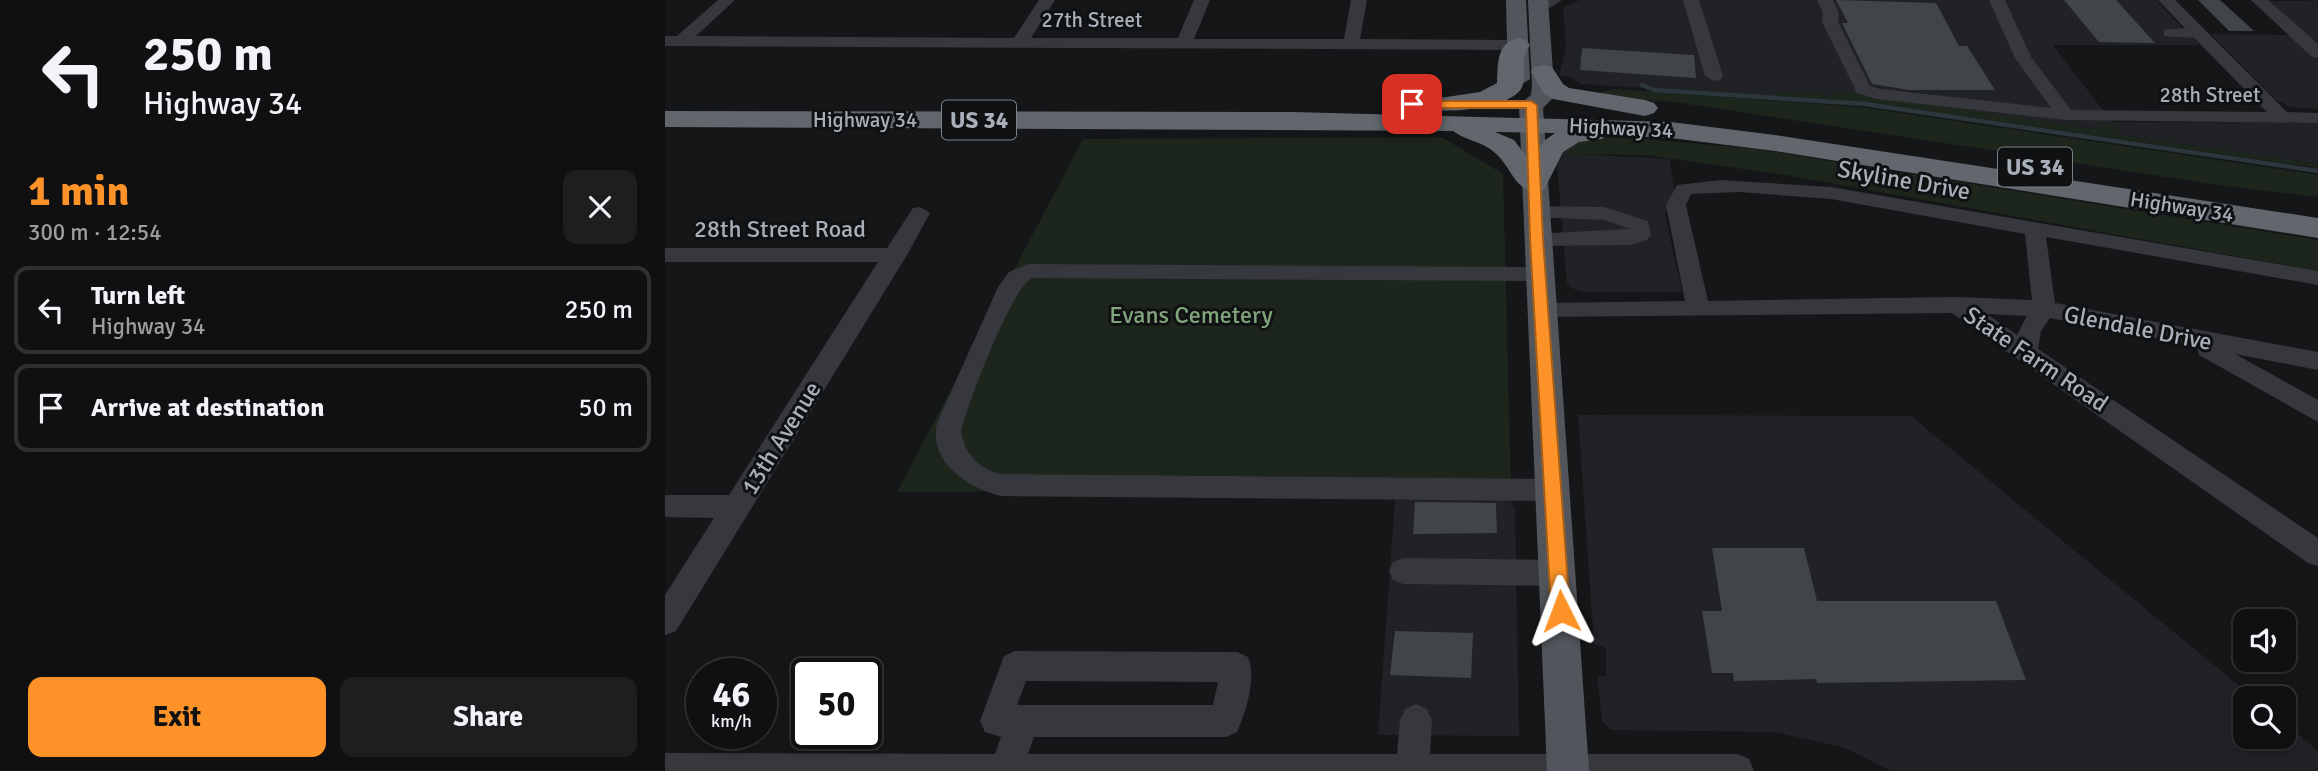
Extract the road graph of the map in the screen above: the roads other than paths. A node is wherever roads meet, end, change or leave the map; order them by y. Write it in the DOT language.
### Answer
graph roads {
  1 [pos="727,0"];
  2 [pos="1047,0"];
  3 [pos="1202,0"];
  4 [pos="1359,0"];
  5 [pos="1516,0"];
  6 [pos="1691,0"];
  7 [pos="1825,0"];
  8 [pos="1997,0"];
  9 [pos="2166,0"];
  10 [pos="2259,0"];
  11 [pos="1543,5"];
  12 [pos="2171,33"];
  13 [pos="2199,33"];
  14 [pos="672,41"];
  15 [pos="1019,43"];
  16 [pos="1184,43"];
  17 [pos="1350,44"];
  18 [pos="1518,46"];
  19 [pos="2318,53"];
  20 [pos="1543,72"];
  21 [pos="1714,76"];
  22 [pos="665,105"];
  23 [pos="1656,109"];
  24 [pos="1444,113"];
  25 [pos="1532,114"];
  26 [pos="2066,115"];
  27 [pos="2283,118"];
  28 [pos="2318,118"];
  29 [pos="665,119"];
  30 [pos="1729,137"];
  31 [pos="1534,184"];
  32 [pos="2318,206"];
  33 [pos="920,213"];
  34 [pos="1536,225"];
  35 [pos="2309,226"];
  36 [pos="1680,228"];
  37 [pos="2035,229"];
  38 [pos="665,255"];
  39 [pos="896,255"];
  40 [pos="1539,274"];
  41 [pos="2318,278"];
  42 [pos="1956,305"];
  43 [pos="1697,307"];
  44 [pos="2044,309"];
  45 [pos="1542,311"];
  46 [pos="2188,338"];
  47 [pos="2026,351"];
  48 [pos="2318,362"];
  49 [pos="2318,412"];
  50 [pos="1555,490"];
  51 [pos="665,506"];
  52 [pos="737,507"];
  53 [pos="2318,554"];
  54 [pos="1403,571"];
  55 [pos="1559,573"];
  56 [pos="665,621"];
  57 [pos="1416,720"];
  58 [pos="1023,721"];
  59 [pos="665,770"];
  60 [pos="1006,770"];
  61 [pos="1294,771"];
  62 [pos="1395,771"];
  63 [pos="1568,771"];
  64 [pos="1737,771"];
  1 -- 14 [label="street"];
  2 -- 15 [label="street"];
  3 -- 16 [label="street"];
  4 -- 17 [label="street"];
  5 -- 18 [label="main road"];
  6 -- 21 [label="street"];
  7 -- 26 [label="street, 28th Street"];
  8 -- 26 [label="street"];
  9 -- 13 [label="street"];
  10 -- 19 [label="street"];
  11 -- 20 [label="main road"];
  12 -- 13 [label="street"];
  13 -- 27 [label="street"];
  14 -- 15 [label="street, 27th Street"];
  15 -- 16 [label="street, 27th Street"];
  16 -- 17 [label="street, 27th Street"];
  17 -- 18 [label="street, 27th Street"];
  18 -- 24 [label="highway"];
  18 -- 25 [label="main road"];
  20 -- 23 [label="highway"];
  20 -- 25 [label="main road"];
  22 -- 24 [label="highway, Highway 34 / US 34"];
  23 -- 25 [label="highway, Highway 34 / US 34"];
  23 -- 32 [label="highway, Highway 34 / US 34"];
  24 -- 25 [label="highway, Highway 34 / US 34"];
  24 -- 29 [label="highway, Highway 34 / US 34"];
  24 -- 31 [label="highway"];
  25 -- 30 [label="highway, Highway 34 / US 34"];
  25 -- 31 [label="main road"];
  26 -- 27 [label="street, 28th Street"];
  27 -- 28 [label="street, 28th Street"];
  30 -- 31 [label="highway"];
  30 -- 35 [label="highway, Highway 34 / US 34"];
  31 -- 34 [label="main road"];
  33 -- 39 [label="street, 13th Avenue"];
  34 -- 36 [label="street"];
  34 -- 40 [label="main road"];
  36 -- 37 [label="street, Skyline Drive"];
  36 -- 43 [label="street, Skyline Drive"];
  37 -- 41 [label="street, Skyline Drive"];
  37 -- 44 [label="street"];
  38 -- 39 [label="street, 28th Street Road"];
  39 -- 52 [label="street, 13th Avenue"];
  40 -- 45 [label="main road"];
  40 -- 50 [label="street"];
  42 -- 43 [label="street, State Farm Road"];
  42 -- 44 [label="street, Glendale Drive"];
  42 -- 47 [label="street, State Farm Road"];
  43 -- 45 [label="street, State Farm Road"];
  44 -- 46 [label="street, Glendale Drive"];
  44 -- 47 [label="street"];
  45 -- 50 [label="main road"];
  46 -- 48 [label="street, Glendale Drive"];
  46 -- 49 [label="street"];
  47 -- 53 [label="street, State Farm Road"];
  50 -- 55 [label="main road"];
  51 -- 52 [label="street"];
  52 -- 56 [label="street, 13th Avenue"];
  54 -- 55 [label="street"];
  55 -- 63 [label="main road"];
  57 -- 62 [label="street"];
  58 -- 58 [label="street"];
  58 -- 60 [label="street"];
  59 -- 60 [label="street"];
  60 -- 61 [label="street"];
  61 -- 62 [label="street"];
  62 -- 63 [label="street"];
  63 -- 64 [label="street"];
}
